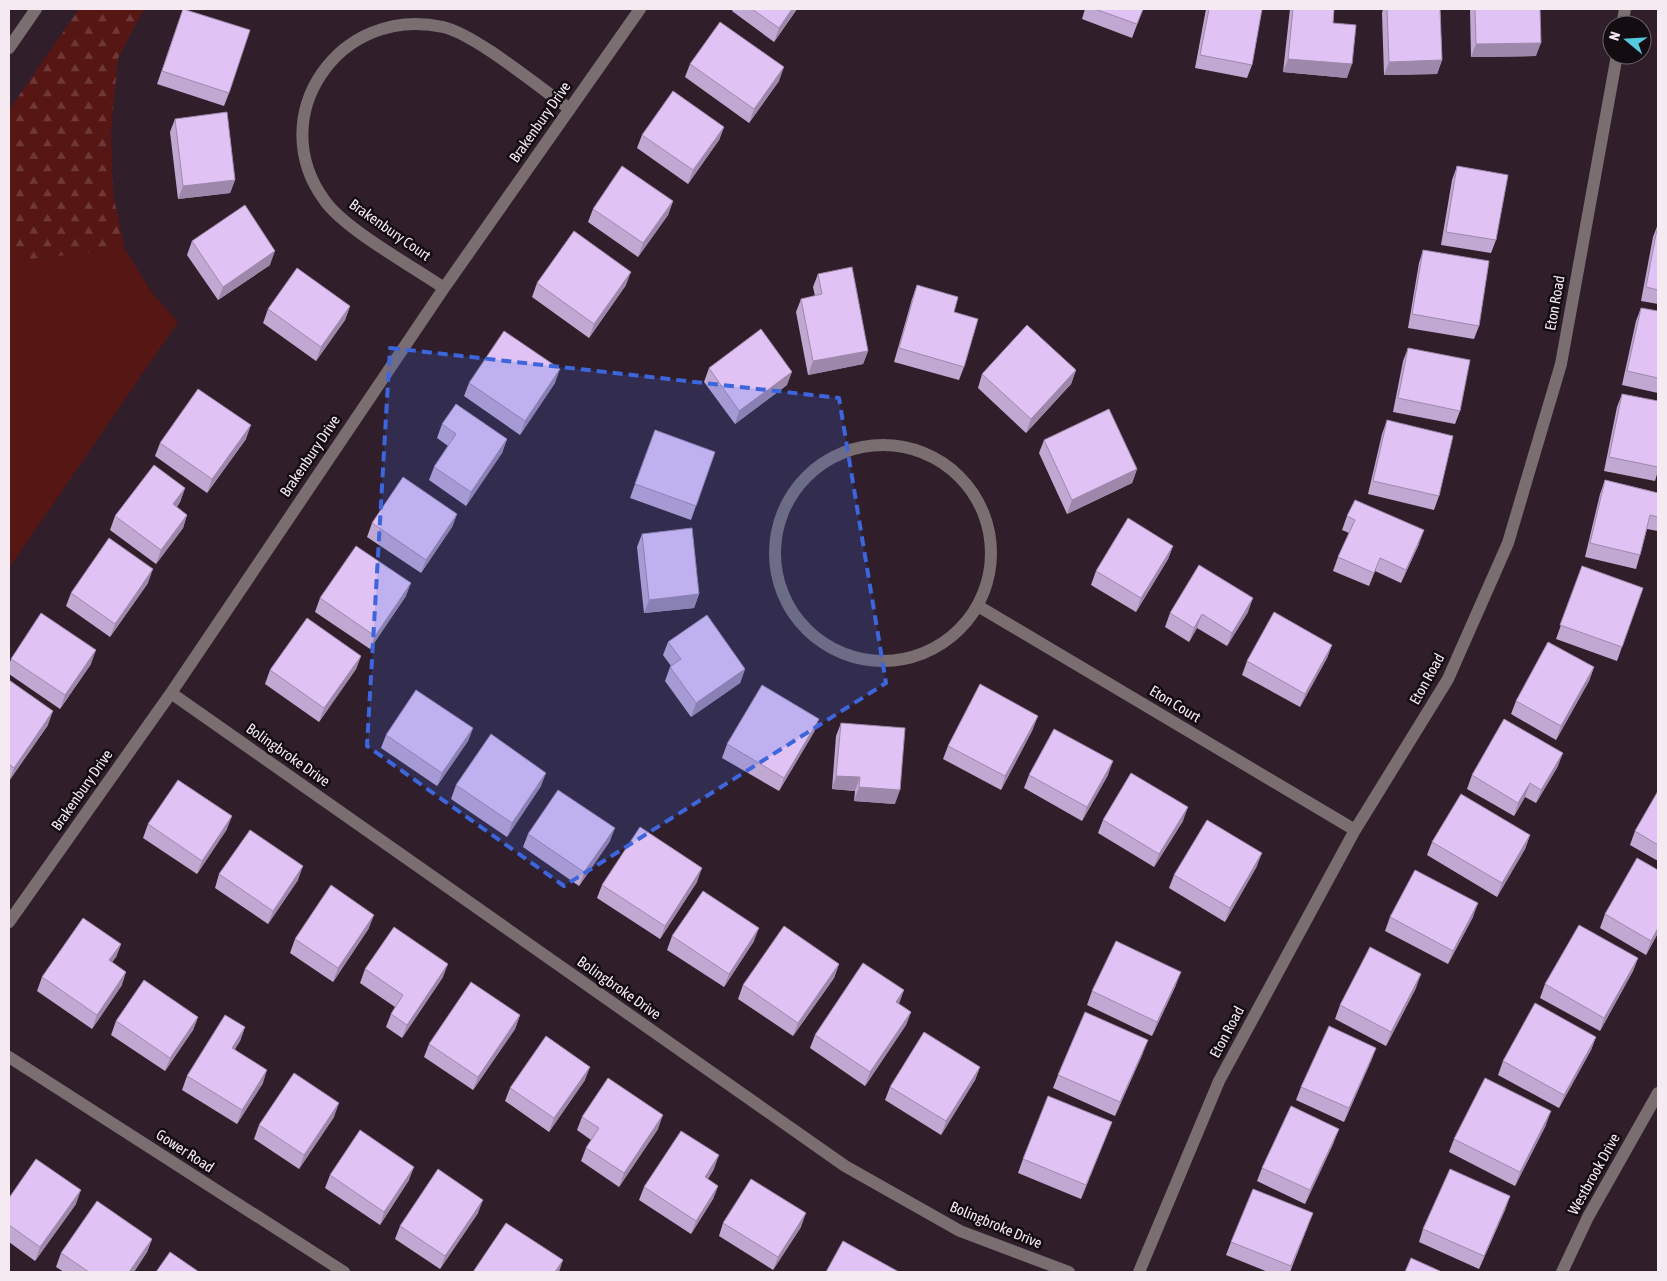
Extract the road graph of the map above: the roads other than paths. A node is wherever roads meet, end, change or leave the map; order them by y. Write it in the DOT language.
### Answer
graph roads {
  1 [pos="36,9"];
  2 [pos="640,9"];
  3 [pos="9,48"];
  4 [pos="1615,65"];
  5 [pos="570,109"];
  6 [pos="444,288"];
  7 [pos="978,606"];
  8 [pos="171,693"];
  9 [pos="1355,830"];
  10 [pos="9,922"];
  11 [pos="9,1057"];
  12 [pos="1658,1093"];
  13 [pos="344,1272"];
  14 [pos="1069,1272"];
  15 [pos="1139,1272"];
  16 [pos="1562,1272"];
  1 -- 3 [label="street"];
  2 -- 5 [label="street, Brakenbury Drive"];
  4 -- 9 [label="street, Eton Road"];
  5 -- 6 [label="street, Brakenbury Drive"];
  5 -- 6 [label="street, Brakenbury Court"];
  6 -- 8 [label="street, Brakenbury Drive"];
  7 -- 7 [label="street"];
  7 -- 9 [label="street, Eton Court"];
  8 -- 10 [label="street, Brakenbury Drive"];
  8 -- 14 [label="street, Bolingbroke Drive"];
  9 -- 15 [label="street, Eton Road"];
  11 -- 13 [label="street, Gower Road"];
  12 -- 16 [label="street, Westbrook Drive"];
}
